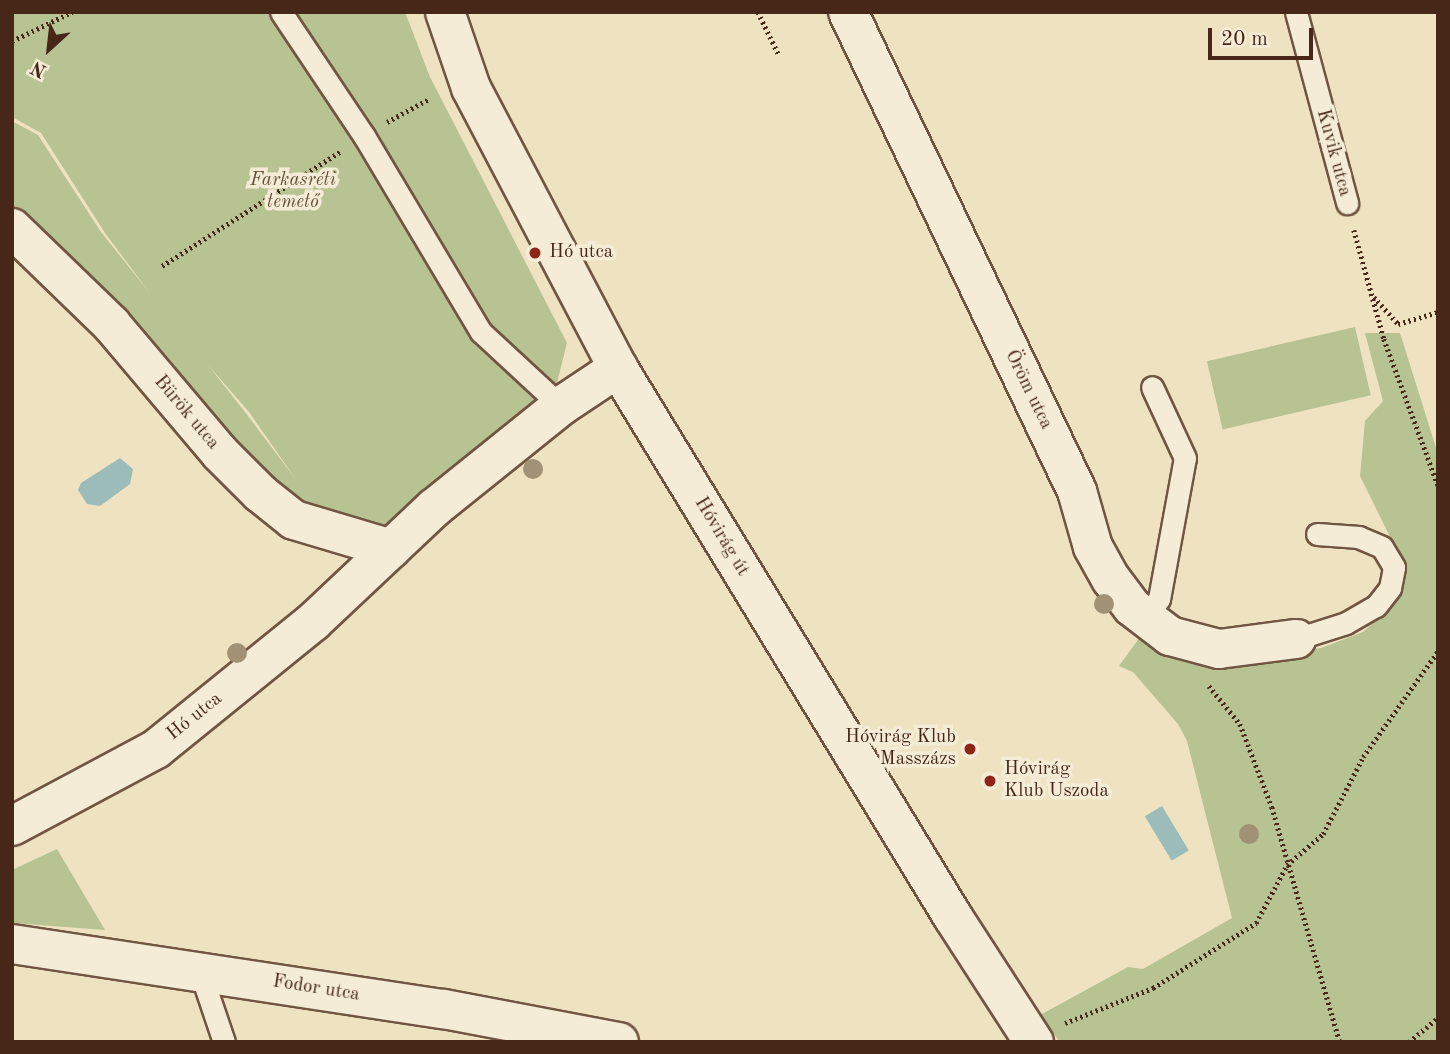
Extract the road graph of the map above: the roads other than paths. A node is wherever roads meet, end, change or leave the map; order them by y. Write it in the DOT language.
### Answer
graph roads {
  1 [pos="281,12"];
  2 [pos="445,12"];
  3 [pos="848,12"];
  4 [pos="1296,12"];
  5 [pos="1347,203"];
  6 [pos="12,228"];
  7 [pos="618,368"];
  8 [pos="1152,387"];
  9 [pos="561,406"];
  10 [pos="1317,534"];
  11 [pos="391,549"];
  12 [pos="1146,618"];
  13 [pos="1296,639"];
  14 [pos="12,826"];
  15 [pos="12,944"];
  16 [pos="200,971"];
  17 [pos="1033,1041"];
  18 [pos="224,1042"];
  19 [pos="619,1042"];
  1 -- 9 [label="lane"];
  2 -- 7 [label="street, Hóvirág út"];
  3 -- 12 [label="street, Öröm utca"];
  4 -- 5 [label="lane, Kuvik utca"];
  6 -- 11 [label="street, Bürök utca"];
  7 -- 9 [label="street, Hó utca"];
  7 -- 17 [label="street, Hóvirág út"];
  8 -- 12 [label="lane"];
  9 -- 11 [label="street, Hó utca"];
  10 -- 13 [label="lane"];
  11 -- 14 [label="street, Hó utca"];
  12 -- 13 [label="street, Öröm utca"];
  15 -- 16 [label="street, Fodor utca"];
  16 -- 18 [label="lane"];
  16 -- 19 [label="street, Fodor utca"];
}
